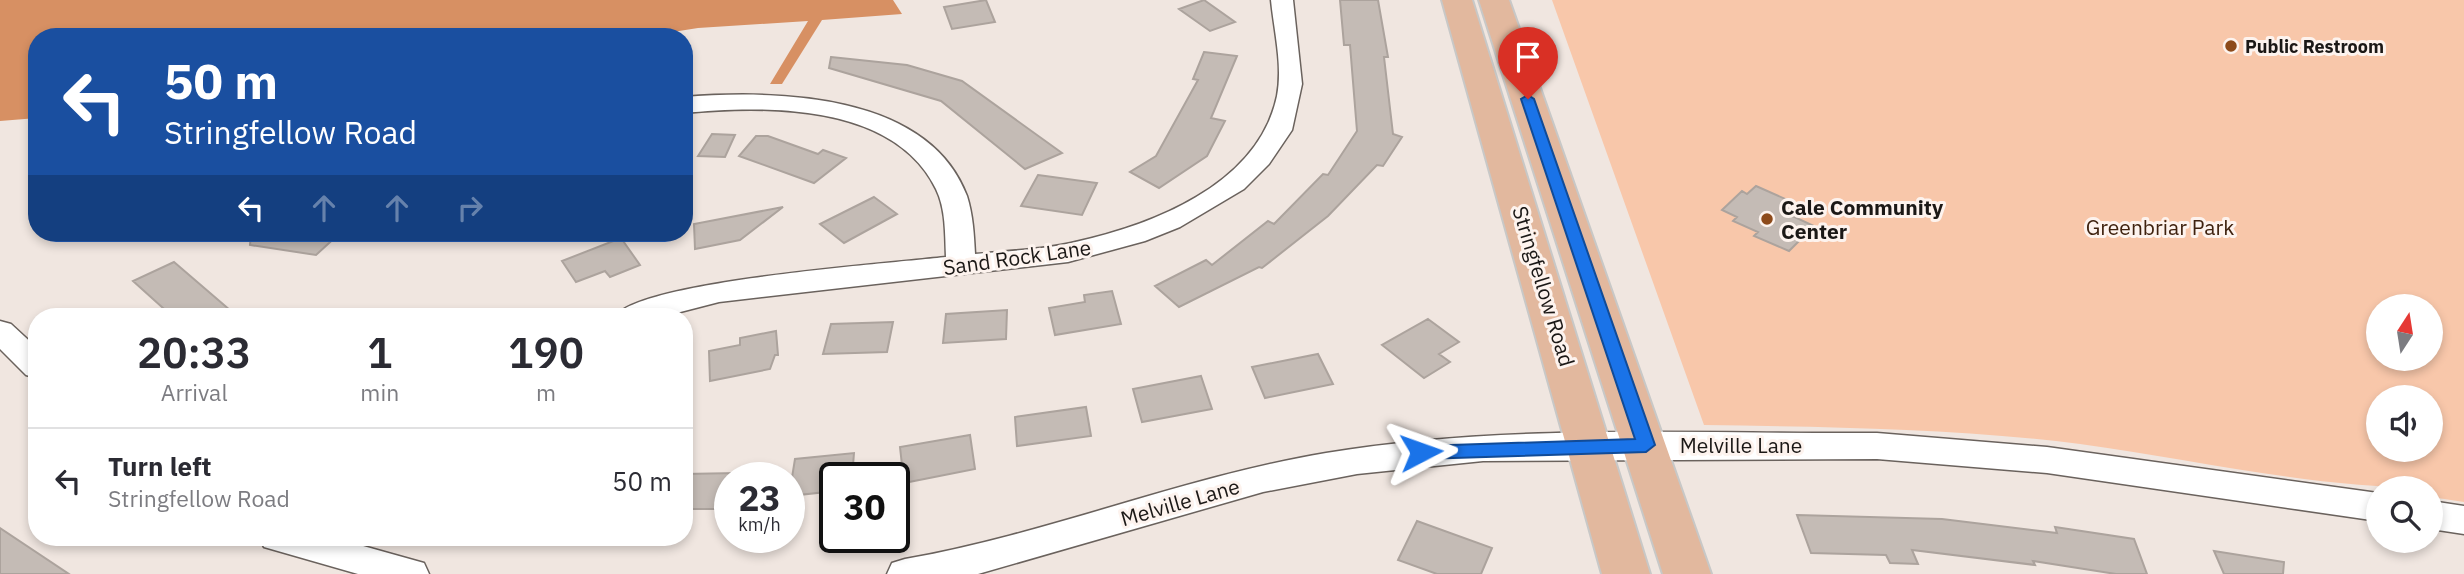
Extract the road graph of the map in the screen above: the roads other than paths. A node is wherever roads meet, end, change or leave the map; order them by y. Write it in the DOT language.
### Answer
graph roads {
  1 [pos="1282,0"];
  2 [pos="1457,0"];
  3 [pos="1494,0"];
  4 [pos="693,104"];
  5 [pos="961,265"];
  6 [pos="654,308"];
  7 [pos="0,331"];
  8 [pos="28,359"];
  9 [pos="1646,445"];
  10 [pos="1591,446"];
  11 [pos="2366,506"];
  12 [pos="2443,517"];
  13 [pos="2464,520"];
  14 [pos="345,546"];
  15 [pos="411,574"];
  16 [pos="905,574"];
  17 [pos="1626,574"];
  18 [pos="1687,574"];
  1 -- 5 [label="street, Sand Rock Lane"];
  2 -- 10 [label="main road, Stringfellow Road"];
  3 -- 9 [label="main road, Stringfellow Road"];
  4 -- 5 [label="street"];
  5 -- 6 [label="street, Sand Rock Lane"];
  7 -- 8 [label="street"];
  9 -- 10 [label="street, Melville Lane"];
  9 -- 11 [label="street, Melville Lane"];
  9 -- 18 [label="main road, Stringfellow Road"];
  10 -- 16 [label="street, Melville Lane"];
  10 -- 17 [label="main road, Stringfellow Road"];
  12 -- 13 [label="street"];
  14 -- 15 [label="street"];
}
